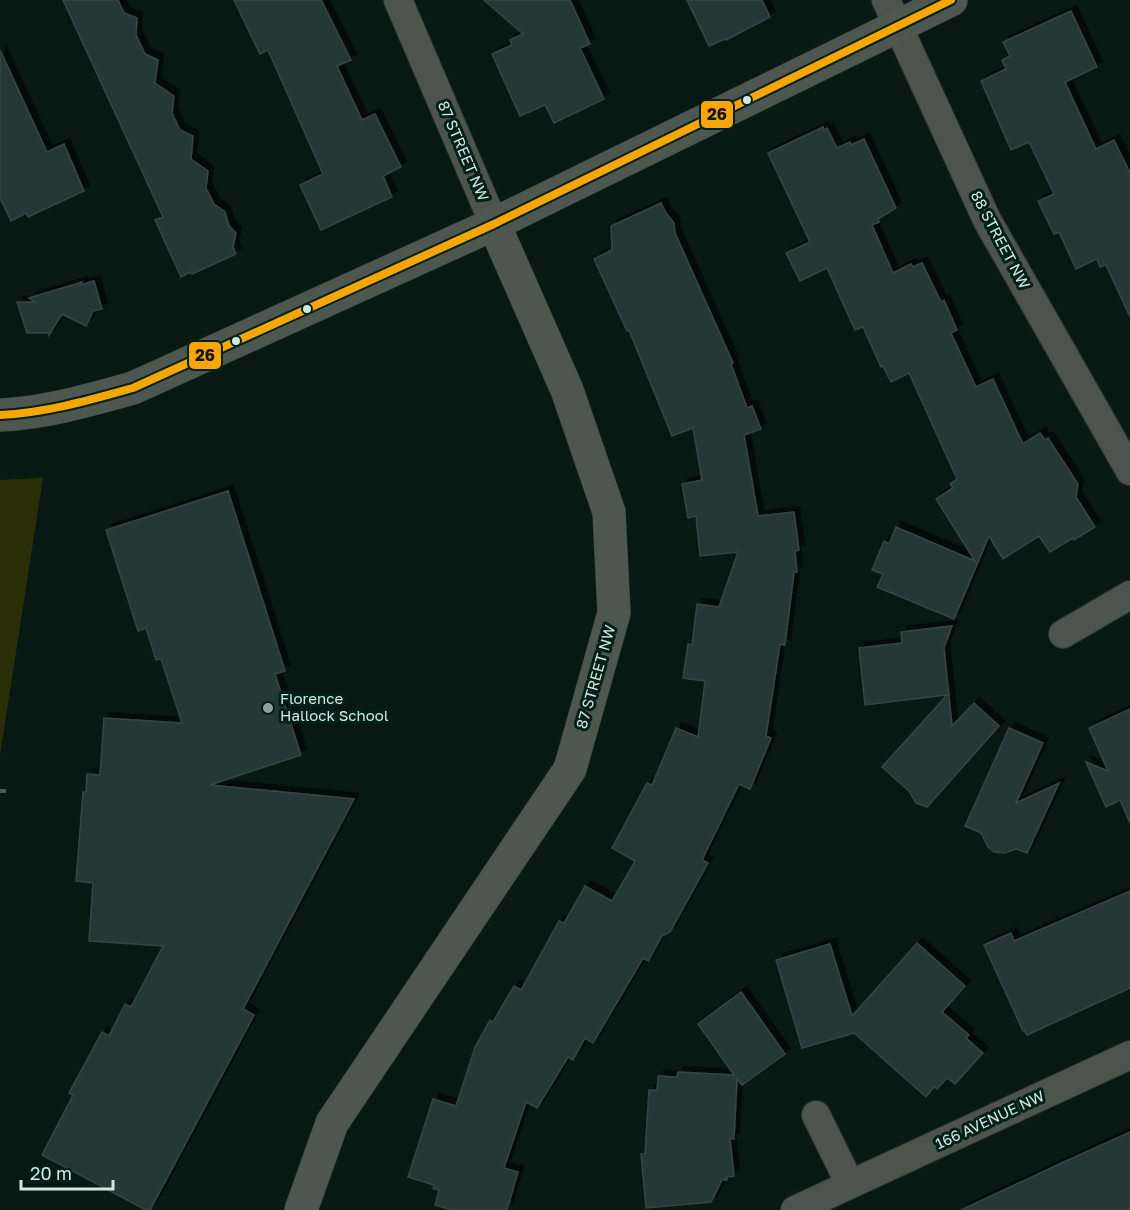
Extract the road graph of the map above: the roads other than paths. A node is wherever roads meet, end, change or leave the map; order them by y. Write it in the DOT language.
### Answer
graph roads {
  1 [pos="398,0"];
  2 [pos="951,0"];
  3 [pos="892,13"];
  4 [pos="494,224"];
  5 [pos="10,414"];
  6 [pos="1130,471"];
  7 [pos="1130,595"];
  8 [pos="1063,634"];
  9 [pos="1130,1055"];
  10 [pos="816,1115"];
  11 [pos="850,1185"];
  12 [pos="301,1210"];
  13 [pos="795,1210"];
  1 -- 4 [label="street, 87 STREET NW"];
  2 -- 3 [label="street"];
  3 -- 4 [label="street"];
  3 -- 6 [label="street, 88 STREET NW"];
  4 -- 5 [label="street"];
  4 -- 12 [label="street, 87 STREET NW"];
  7 -- 8 [label="street"];
  9 -- 11 [label="street, 166 AVENUE NW"];
  10 -- 11 [label="street"];
  11 -- 13 [label="street, 166 AVENUE NW"];
}
